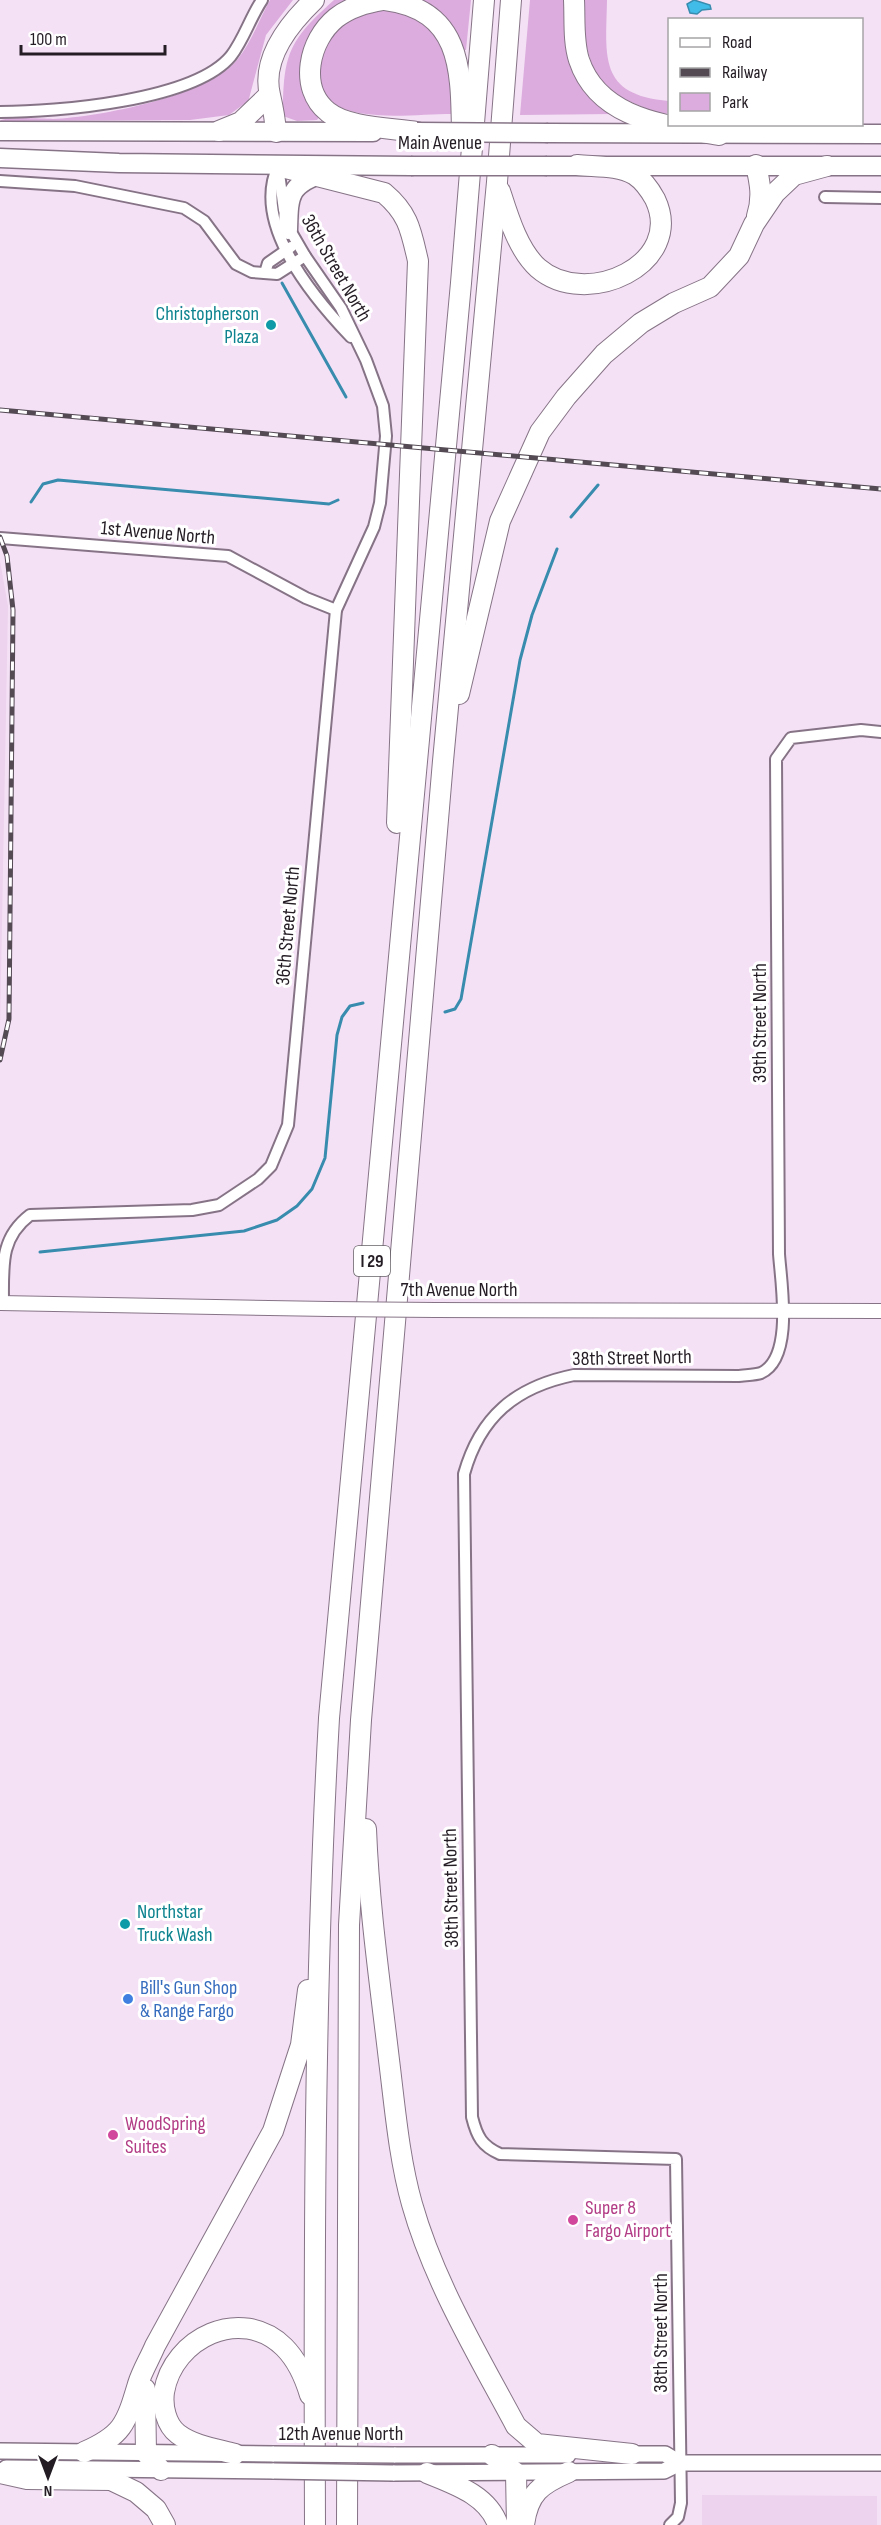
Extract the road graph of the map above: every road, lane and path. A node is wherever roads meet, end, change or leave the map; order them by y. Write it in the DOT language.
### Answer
graph roads {
  1 [pos="262,0"];
  2 [pos="314,0"];
  3 [pos="384,0"];
  4 [pos="484,0"];
  5 [pos="511,0"];
  6 [pos="574,0"];
  7 [pos="269,95"];
  8 [pos="0,112"];
  9 [pos="668,123"];
  10 [pos="680,126"];
  11 [pos="755,130"];
  12 [pos="0,131"];
  13 [pos="219,131"];
  14 [pos="276,132"];
  15 [pos="417,132"];
  16 [pos="881,134"];
  17 [pos="719,135"];
  18 [pos="0,158"];
  19 [pos="577,165"];
  20 [pos="756,165"];
  21 [pos="278,166"];
  22 [pos="347,166"];
  23 [pos="827,166"];
  24 [pos="881,166"];
  25 [pos="315,176"];
  26 [pos="0,181"];
  27 [pos="497,182"];
  28 [pos="825,197"];
  29 [pos="881,198"];
  30 [pos="754,224"];
  31 [pos="292,236"];
  32 [pos="464,246"];
  33 [pos="286,250"];
  34 [pos="305,256"];
  35 [pos="295,264"];
  36 [pos="265,273"];
  37 [pos="358,345"];
  38 [pos="0,538"];
  39 [pos="336,610"];
  40 [pos="881,732"];
  41 [pos="443,760"];
  42 [pos="391,1044"];
  43 [pos="1,1304"];
  44 [pos="881,1311"];
  45 [pos="783,1312"];
  46 [pos="362,1720"];
  47 [pos="321,1871"];
  48 [pos="155,2346"];
  49 [pos="315,2414"];
  50 [pos="0,2451"];
  51 [pos="84,2452"];
  52 [pos="146,2453"];
  53 [pos="234,2454"];
  54 [pos="632,2454"];
  55 [pos="492,2455"];
  56 [pos="680,2463"];
  57 [pos="881,2463"];
  58 [pos="0,2468"];
  59 [pos="347,2469"];
  60 [pos="161,2470"];
  61 [pos="516,2472"];
  62 [pos="569,2472"];
  63 [pos="0,2473"];
  64 [pos="428,2473"];
  65 [pos="165,2525"];
  66 [pos="315,2525"];
  67 [pos="347,2525"];
  68 [pos="357,2525"];
  69 [pos="498,2525"];
  70 [pos="517,2525"];
  71 [pos="524,2525"];
  72 [pos="670,2525"];
  1 -- 8 [label="street"];
  2 -- 7 [label="highway"];
  3 -- 15 [label="highway"];
  3 -- 32 [label="highway"];
  4 -- 32 [label="highway, I 29"];
  5 -- 27 [label="highway, I 29"];
  6 -- 9 [label="highway"];
  7 -- 13 [label="highway"];
  7 -- 14 [label="highway"];
  10 -- 17 [label="highway"];
  11 -- 16 [label="main road, Main Avenue"];
  11 -- 17 [label="main road, Main Avenue"];
  11 -- 20 [label="main road"];
  12 -- 13 [label="main road, Main Avenue"];
  13 -- 14 [label="main road, Main Avenue"];
  14 -- 15 [label="main road, Main Avenue"];
  14 -- 21 [label="main road"];
  15 -- 17 [label="main road, Main Avenue, bridge"];
  18 -- 21 [label="main road, Main Avenue"];
  19 -- 20 [label="main road, Main Avenue"];
  19 -- 22 [label="main road, Main Avenue, bridge"];
  19 -- 27 [label="highway"];
  20 -- 23 [label="main road, Main Avenue"];
  20 -- 30 [label="highway"];
  21 -- 22 [label="main road, Main Avenue"];
  21 -- 25 [label="highway"];
  21 -- 31 [label="street, 36th Street North"];
  21 -- 33 [label="street, 36th Street North"];
  22 -- 25 [label="main road"];
  23 -- 24 [label="main road, Main Avenue"];
  23 -- 30 [label="highway"];
  25 -- 31 [label="main road"];
  25 -- 42 [label="highway"];
  26 -- 36 [label="street"];
  27 -- 41 [label="highway, I 29"];
  28 -- 29 [label="street"];
  30 -- 41 [label="highway"];
  31 -- 33 [label="street"];
  31 -- 34 [label="street, 36th Street North"];
  32 -- 42 [label="highway, I 29"];
  33 -- 35 [label="street, 36th Street North"];
  33 -- 36 [label="street"];
  34 -- 35 [label="street"];
  34 -- 37 [label="street, 36th Street North"];
  35 -- 36 [label="street"];
  35 -- 37 [label="street, 36th Street North"];
  37 -- 39 [label="street, 36th Street North"];
  38 -- 39 [label="street, 1st Avenue North"];
  39 -- 43 [label="street, 36th Street North"];
  40 -- 45 [label="street, 39th Street North"];
  41 -- 46 [label="highway, I 29"];
  42 -- 47 [label="highway, I 29"];
  43 -- 45 [label="street, 7th Avenue North, bridge"];
  44 -- 45 [label="street, 7th Avenue North"];
  45 -- 56 [label="street, 38th Street North"];
  46 -- 54 [label="highway"];
  46 -- 59 [label="highway, I 29"];
  47 -- 48 [label="highway"];
  47 -- 49 [label="highway, I 29"];
  48 -- 51 [label="highway"];
  48 -- 52 [label="highway"];
  49 -- 53 [label="highway"];
  49 -- 66 [label="highway, I 29"];
  50 -- 51 [label="main road, 12th Avenue North"];
  51 -- 52 [label="main road, 12th Avenue North"];
  52 -- 53 [label="main road, 12th Avenue North"];
  52 -- 60 [label="highway"];
  53 -- 55 [label="main road, 12th Avenue North, bridge"];
  54 -- 55 [label="main road, 12th Avenue North"];
  54 -- 56 [label="main road, 12th Avenue North"];
  55 -- 61 [label="highway"];
  56 -- 57 [label="main road, 12th Avenue North"];
  56 -- 62 [label="main road, 12th Avenue North"];
  56 -- 72 [label="street, 38th Street North"];
  58 -- 60 [label="main road, 12th Avenue North"];
  59 -- 67 [label="highway, I 29"];
  59 -- 68 [label="highway"];
  60 -- 64 [label="main road, 12th Avenue North, bridge"];
  61 -- 62 [label="main road, 12th Avenue North"];
  61 -- 64 [label="main road, 12th Avenue North"];
  61 -- 70 [label="highway"];
  62 -- 71 [label="highway"];
  63 -- 65 [label="highway"];
  64 -- 69 [label="highway"];
}
